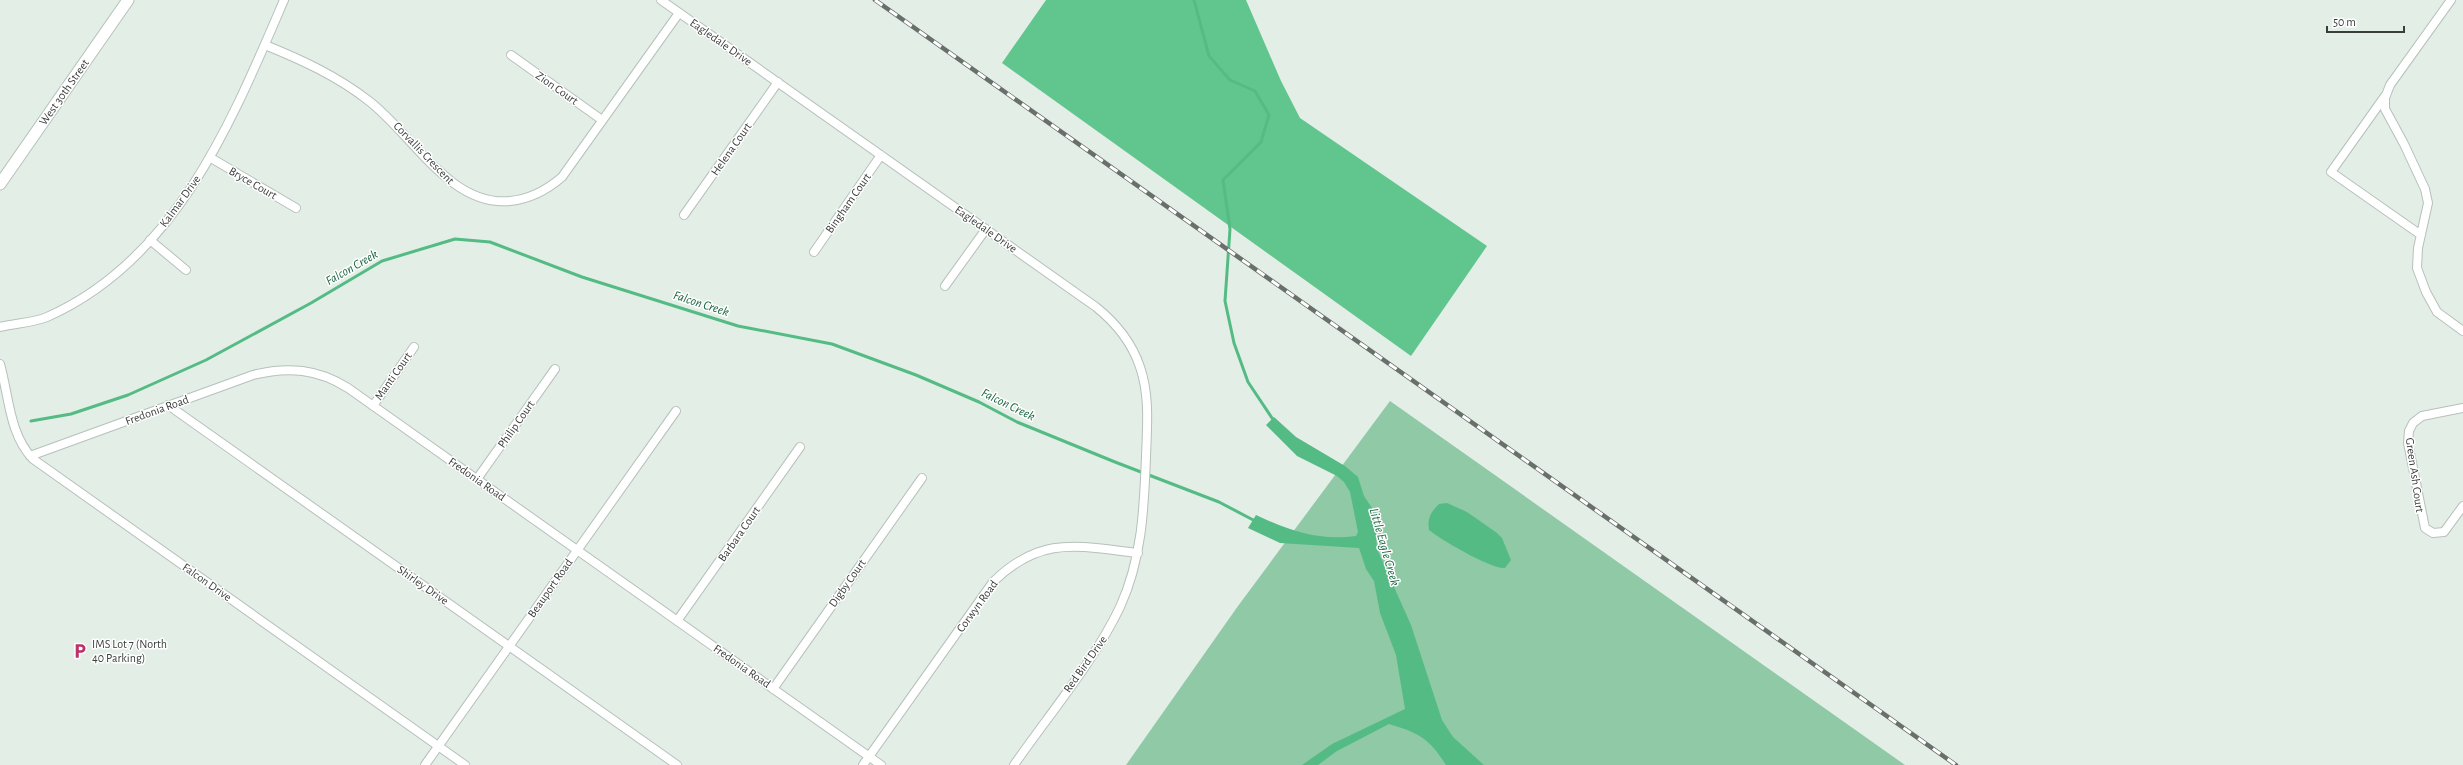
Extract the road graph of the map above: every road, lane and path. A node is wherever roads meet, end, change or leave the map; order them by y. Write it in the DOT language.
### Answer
graph roads {
  1 [pos="128,0"];
  2 [pos="284,0"];
  3 [pos="661,0"];
  4 [pos="2451,0"];
  5 [pos="679,13"];
  6 [pos="265,45"];
  7 [pos="511,55"];
  8 [pos="778,82"];
  9 [pos="2387,92"];
  10 [pos="602,120"];
  11 [pos="881,155"];
  12 [pos="211,158"];
  13 [pos="0,184"];
  14 [pos="296,208"];
  15 [pos="684,215"];
  16 [pos="986,229"];
  17 [pos="2421,235"];
  18 [pos="150,240"];
  19 [pos="814,252"];
  20 [pos="186,270"];
  21 [pos="945,286"];
  22 [pos="0,327"];
  23 [pos="2463,330"];
  24 [pos="414,347"];
  25 [pos="0,364"];
  26 [pos="555,369"];
  27 [pos="168,405"];
  28 [pos="373,406"];
  29 [pos="2463,408"];
  30 [pos="676,411"];
  31 [pos="800,447"];
  32 [pos="30,456"];
  33 [pos="922,478"];
  34 [pos="477,479"];
  35 [pos="2463,506"];
  36 [pos="577,550"];
  37 [pos="1138,553"];
  38 [pos="677,621"];
  39 [pos="509,646"];
  40 [pos="773,689"];
  41 [pos="438,746"];
  42 [pos="869,756"];
  43 [pos="425,765"];
  44 [pos="465,765"];
  45 [pos="677,765"];
  46 [pos="863,765"];
  47 [pos="881,765"];
  48 [pos="1014,765"];
  1 -- 13 [label="main road, West 30th Street"];
  2 -- 6 [label="street, Kalmar Drive"];
  3 -- 5 [label="street, Eagledale Drive"];
  4 -- 9 [label="street"];
  5 -- 8 [label="street, Eagledale Drive"];
  5 -- 10 [label="street, Corvallis Crescent"];
  6 -- 10 [label="street, Corvallis Crescent"];
  6 -- 12 [label="street, Kalmar Drive"];
  7 -- 10 [label="street, Zion Court"];
  8 -- 11 [label="street, Eagledale Drive"];
  8 -- 15 [label="street, Helena Court"];
  9 -- 17 [label="street"];
  9 -- 17 [label="street"];
  11 -- 16 [label="street, Eagledale Drive"];
  11 -- 19 [label="street, Bingham Court"];
  12 -- 14 [label="street, Bryce Court"];
  12 -- 18 [label="street, Kalmar Drive"];
  16 -- 21 [label="street"];
  16 -- 37 [label="street, Eagledale Drive"];
  17 -- 23 [label="street"];
  18 -- 20 [label="street"];
  18 -- 22 [label="street, Kalmar Drive"];
  24 -- 28 [label="street, Manti Court"];
  25 -- 32 [label="street, Falcon Drive"];
  26 -- 34 [label="street, Philip Court"];
  27 -- 28 [label="street, Fredonia Road"];
  27 -- 32 [label="street, Fredonia Road"];
  27 -- 39 [label="street, Shirley Drive"];
  28 -- 34 [label="street, Fredonia Road"];
  29 -- 35 [label="street, Green Ash Court"];
  30 -- 36 [label="street, Beauport Road"];
  31 -- 38 [label="street, Barbara Court"];
  32 -- 41 [label="street, Falcon Drive"];
  33 -- 40 [label="street, Digby Court"];
  34 -- 36 [label="street, Fredonia Road"];
  36 -- 38 [label="street, Fredonia Road"];
  36 -- 39 [label="street, Beauport Road"];
  37 -- 42 [label="street, Corwyn Road"];
  37 -- 48 [label="street, Red Bird Drive"];
  38 -- 40 [label="street, Fredonia Road"];
  39 -- 41 [label="street, Beauport Road"];
  39 -- 45 [label="street, Shirley Drive"];
  40 -- 42 [label="street, Fredonia Road"];
  41 -- 43 [label="street, Beauport Road"];
  41 -- 44 [label="street, Falcon Drive"];
  42 -- 46 [label="street"];
  42 -- 47 [label="street, Fredonia Road"];
}
